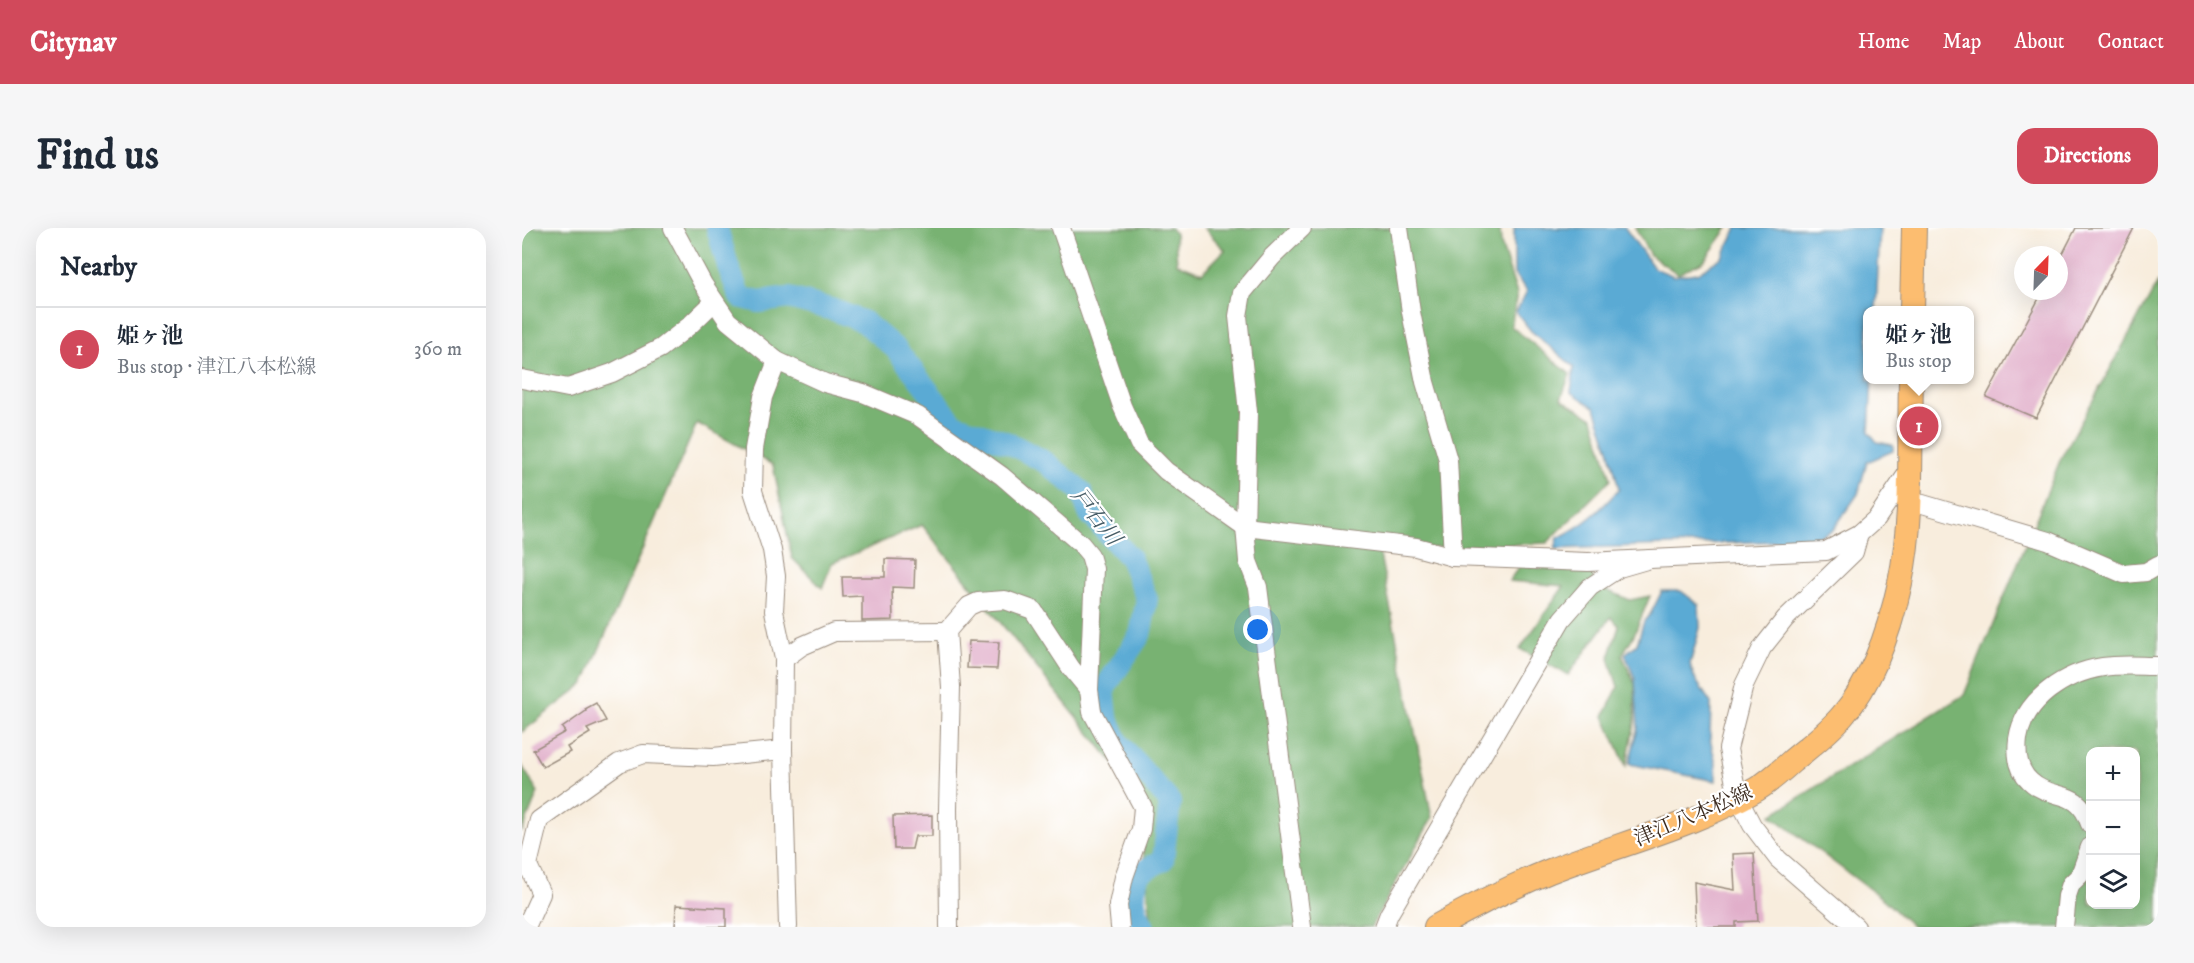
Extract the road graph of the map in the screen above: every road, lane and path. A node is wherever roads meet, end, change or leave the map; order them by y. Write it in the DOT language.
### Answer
graph roads {
  1 [pos="673,228"];
  2 [pos="1061,228"];
  3 [pos="1302,228"];
  4 [pos="1399,228"];
  5 [pos="1914,228"];
  6 [pos="714,302"];
  7 [pos="1912,306"];
  8 [pos="777,361"];
  9 [pos="522,379"];
  10 [pos="1911,384"];
  11 [pos="1909,471"];
  12 [pos="1909,500"];
  13 [pos="1245,527"];
  14 [pos="1858,534"];
  15 [pos="1453,556"];
  16 [pos="1650,559"];
  17 [pos="2158,565"];
  18 [pos="947,632"];
  19 [pos="784,659"];
  20 [pos="2158,666"];
  21 [pos="1089,690"];
  22 [pos="783,750"];
  23 [pos="1738,798"];
  24 [pos="2086,811"];
  25 [pos="2088,855"];
  26 [pos="526,927"];
  27 [pos="788,927"];
  28 [pos="949,927"];
  29 [pos="1120,927"];
  30 [pos="1302,927"];
  31 [pos="1384,927"];
  32 [pos="1436,927"];
  33 [pos="1856,927"];
  34 [pos="2064,927"];
  1 -- 6 [label="street"];
  2 -- 13 [label="street"];
  3 -- 13 [label="street"];
  4 -- 15 [label="street"];
  5 -- 7 [label="main road"];
  6 -- 8 [label="street"];
  6 -- 9 [label="street"];
  8 -- 19 [label="street"];
  8 -- 21 [label="street"];
  10 -- 11 [label="main road, 津江八本松線"];
  11 -- 12 [label="main road, 津江八本松線"];
  11 -- 14 [label="street"];
  12 -- 17 [label="street"];
  12 -- 23 [label="main road, 津江八本松線"];
  13 -- 15 [label="street"];
  13 -- 30 [label="street"];
  14 -- 16 [label="street"];
  14 -- 23 [label="street"];
  15 -- 16 [label="street"];
  16 -- 31 [label="street"];
  18 -- 19 [label="street"];
  18 -- 21 [label="street"];
  18 -- 28 [label="street"];
  19 -- 22 [label="street"];
  20 -- 24 [label="street"];
  21 -- 29 [label="street"];
  22 -- 26 [label="street"];
  22 -- 27 [label="street"];
  23 -- 32 [label="main road, 津江八本松線"];
  23 -- 33 [label="street"];
  25 -- 34 [label="street"];
}
